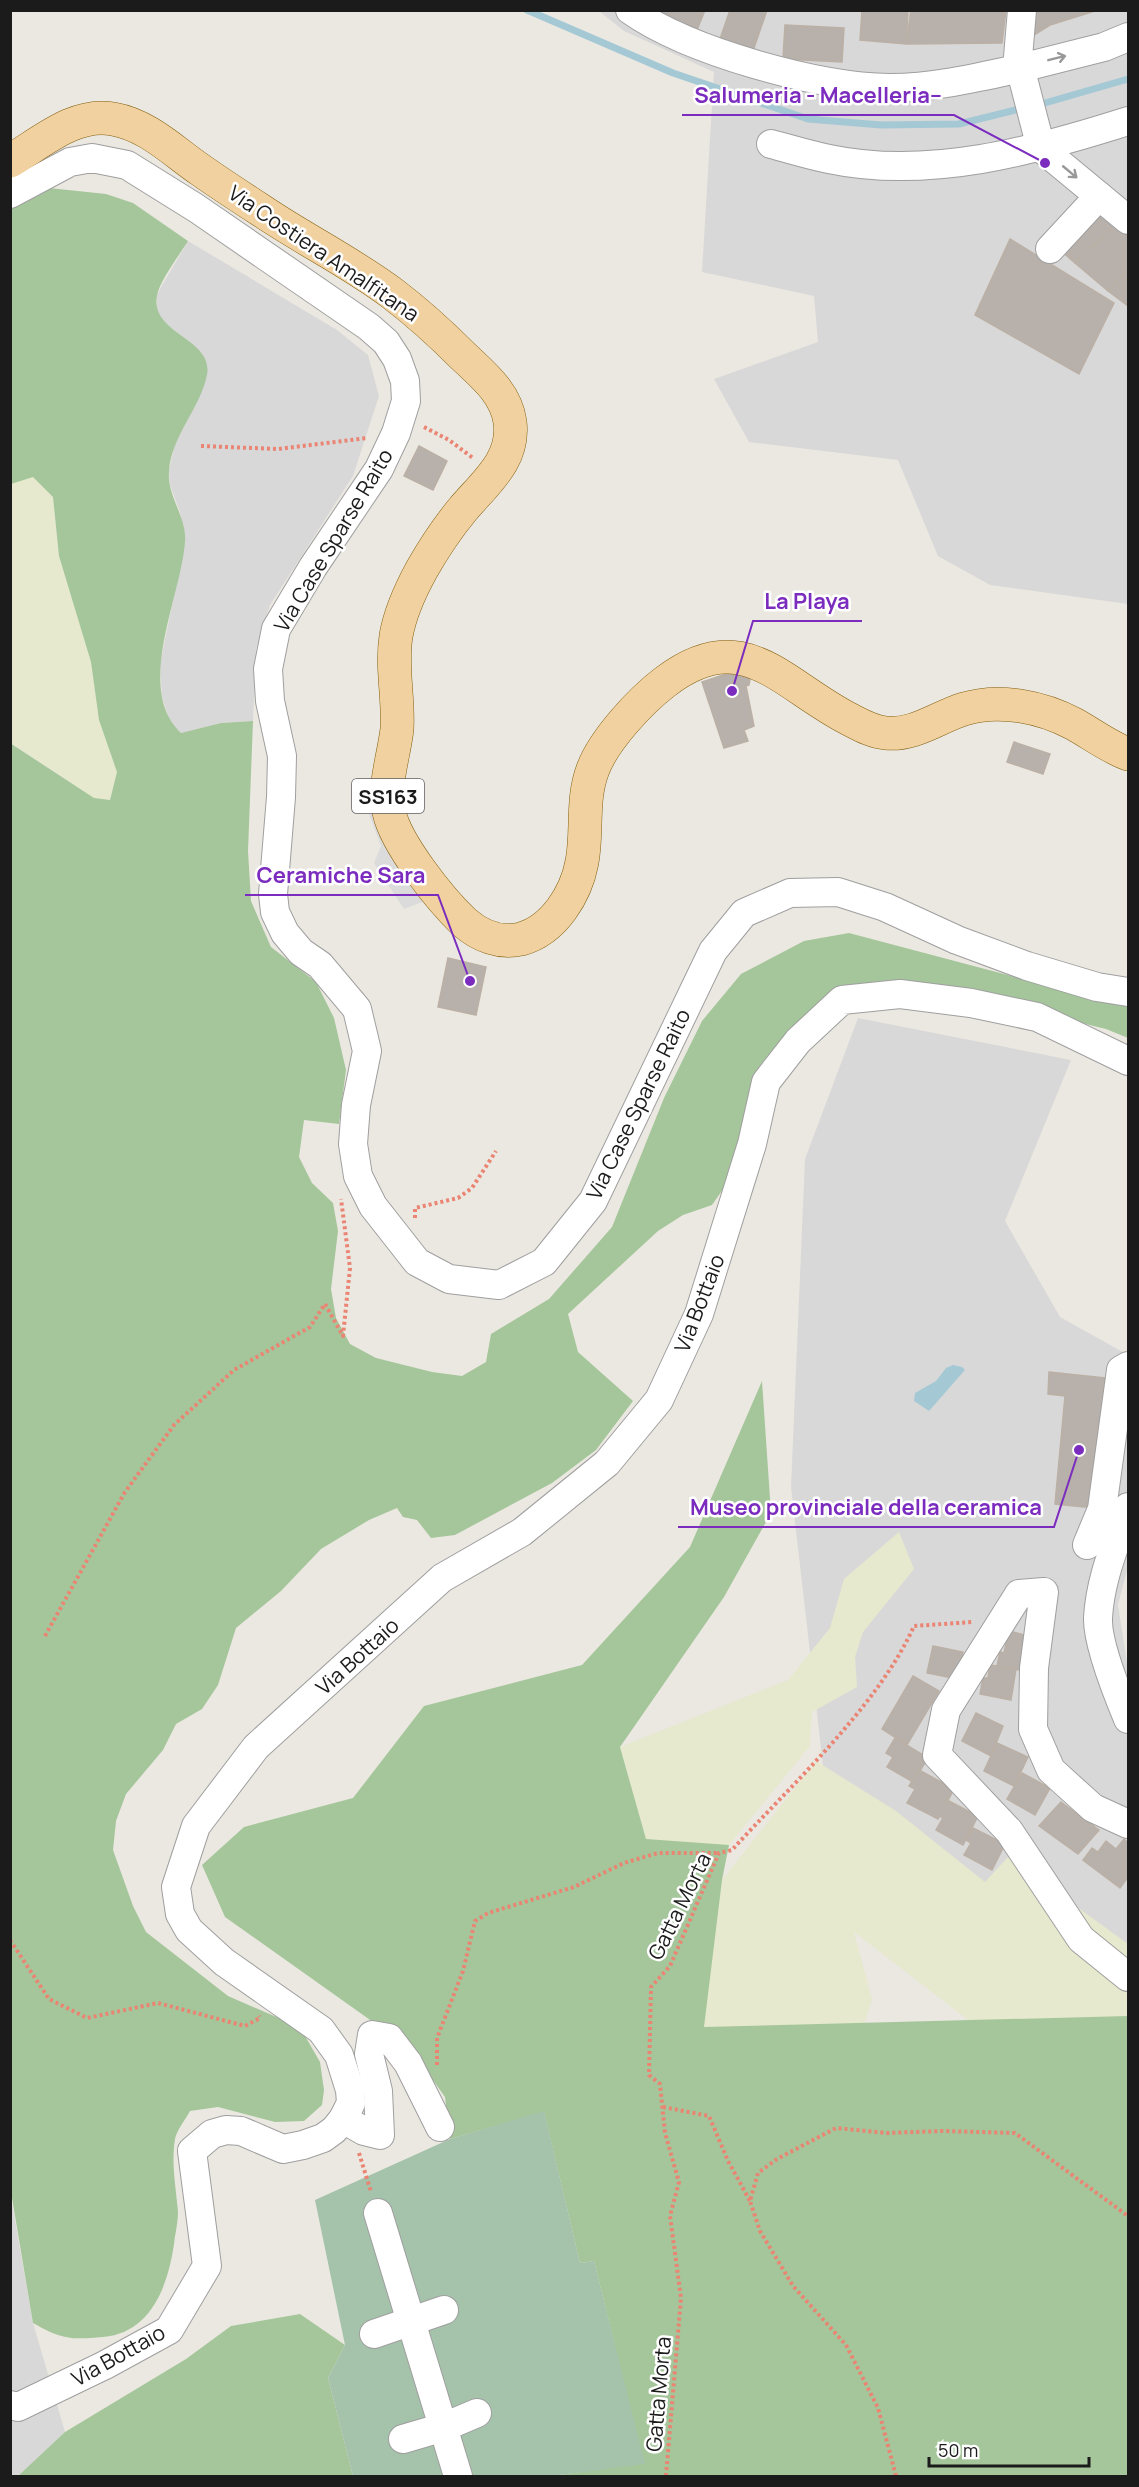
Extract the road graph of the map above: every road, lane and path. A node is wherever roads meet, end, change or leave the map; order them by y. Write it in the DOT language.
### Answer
graph roads {
  1 [pos="630,10"];
  2 [pos="1022,10"];
  3 [pos="1128,37"];
  4 [pos="1018,68"];
  5 [pos="1128,121"];
  6 [pos="771,144"];
  7 [pos="1041,148"];
  8 [pos="10,160"];
  9 [pos="10,194"];
  10 [pos="1099,196"];
  11 [pos="1128,220"];
  12 [pos="1050,249"];
  13 [pos="398,428"];
  14 [pos="201,446"];
  15 [pos="493,478"];
  16 [pos="1128,754"];
  17 [pos="1128,992"];
  18 [pos="1128,1061"];
  19 [pos="496,1151"];
  20 [pos="348,1205"];
  21 [pos="415,1228"];
  22 [pos="1128,1366"];
  23 [pos="1128,1507"];
  24 [pos="1087,1545"];
  25 [pos="975,1622"];
  26 [pos="45,1636"];
  27 [pos="1128,1719"];
  28 [pos="1128,1824"];
  29 [pos="719,1853"];
  30 [pos="10,1940"];
  31 [pos="1128,1977"];
  32 [pos="256,2010"];
  33 [pos="663,2107"];
  34 [pos="434,2114"];
  35 [pos="350,2131"];
  36 [pos="750,2201"];
  37 [pos="378,2213"];
  38 [pos="1128,2216"];
  39 [pos="444,2310"];
  40 [pos="412,2320"];
  41 [pos="375,2334"];
  42 [pos="10,2405"];
  43 [pos="477,2413"];
  44 [pos="444,2427"];
  45 [pos="403,2439"];
  46 [pos="458,2476"];
  47 [pos="666,2476"];
  48 [pos="896,2476"];
  1 -- 4 [label="street"];
  2 -- 4 [label="street"];
  4 -- 3 [label="street, one-way"];
  4 -- 7 [label="street"];
  5 -- 7 [label="street"];
  6 -- 7 [label="street"];
  7 -- 10 [label="street, one-way"];
  8 -- 15 [label="main road, Via Costiera Amalfitana / SS163"];
  9 -- 13 [label="street, Via Case Sparse Raito"];
  10 -- 11 [label="street"];
  10 -- 12 [label="street"];
  13 -- 14 [label="path"];
  13 -- 15 [label="path"];
  13 -- 17 [label="street, Via Case Sparse Raito"];
  15 -- 16 [label="main road, Via Costiera Amalfitana / SS163"];
  18 -- 35 [label="street, Via Bottaio"];
  19 -- 21 [label="path"];
  20 -- 26 [label="path"];
  22 -- 24 [label="street"];
  23 -- 27 [label="street"];
  25 -- 29 [label="path, Gatta Morta"];
  28 -- 31 [label="street"];
  29 -- 33 [label="path, Gatta Morta"];
  29 -- 34 [label="path"];
  30 -- 32 [label="path"];
  33 -- 36 [label="path"];
  33 -- 47 [label="path, Gatta Morta"];
  34 -- 35 [label="street"];
  35 -- 37 [label="path"];
  35 -- 42 [label="street, Via Bottaio"];
  36 -- 38 [label="path"];
  36 -- 48 [label="path"];
  37 -- 40 [label="street"];
  39 -- 40 [label="street"];
  40 -- 41 [label="street"];
  40 -- 44 [label="street"];
  43 -- 44 [label="street"];
  44 -- 45 [label="street"];
  44 -- 46 [label="street"];
}
